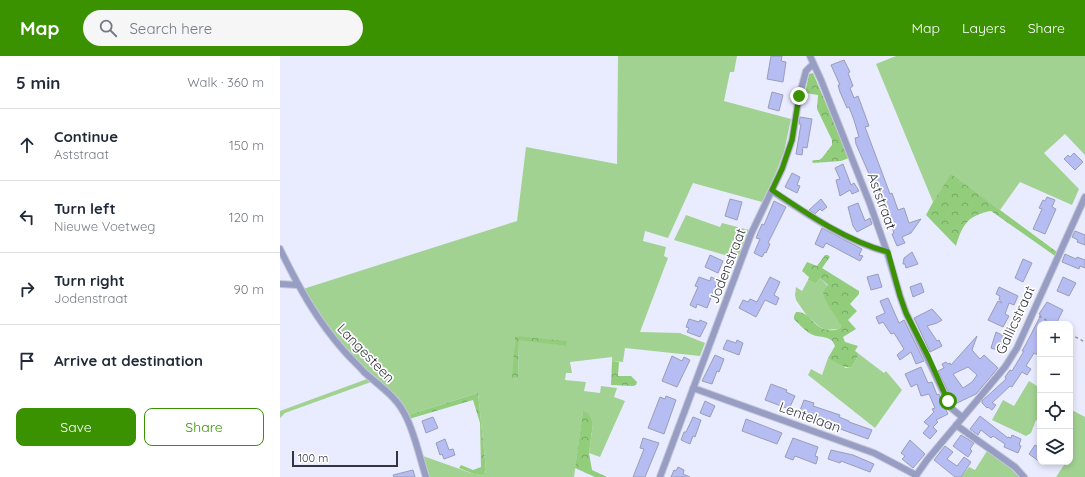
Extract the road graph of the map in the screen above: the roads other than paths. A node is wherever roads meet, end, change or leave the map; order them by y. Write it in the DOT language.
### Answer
graph roads {
  1 [pos="810,56"];
  2 [pos="813,64"];
  3 [pos="772,190"];
  4 [pos="1085,197"];
  5 [pos="280,249"];
  6 [pos="888,252"];
  7 [pos="280,284"];
  8 [pos="297,285"];
  9 [pos="694,388"];
  10 [pos="962,417"];
  11 [pos="956,425"];
  12 [pos="915,476"];
  13 [pos="426,477"];
  14 [pos="660,477"];
  15 [pos="1024,477"];
  1 -- 2 [label="street, Aststraat"];
  2 -- 3 [label="street, Jodenstraat"];
  2 -- 6 [label="street, Aststraat"];
  3 -- 6 [label="street"];
  3 -- 9 [label="street, Jodenstraat"];
  4 -- 10 [label="street, Gallicstraat"];
  5 -- 8 [label="street, Langesteen"];
  6 -- 10 [label="street, Aststraat"];
  7 -- 8 [label="street"];
  8 -- 13 [label="street, Langesteen"];
  9 -- 12 [label="street, Lentelaan"];
  9 -- 14 [label="street, Jodenstraat"];
  10 -- 11 [label="street, Gallicstraat"];
  11 -- 12 [label="street, Gallicstraat"];
  11 -- 15 [label="street"];
}
